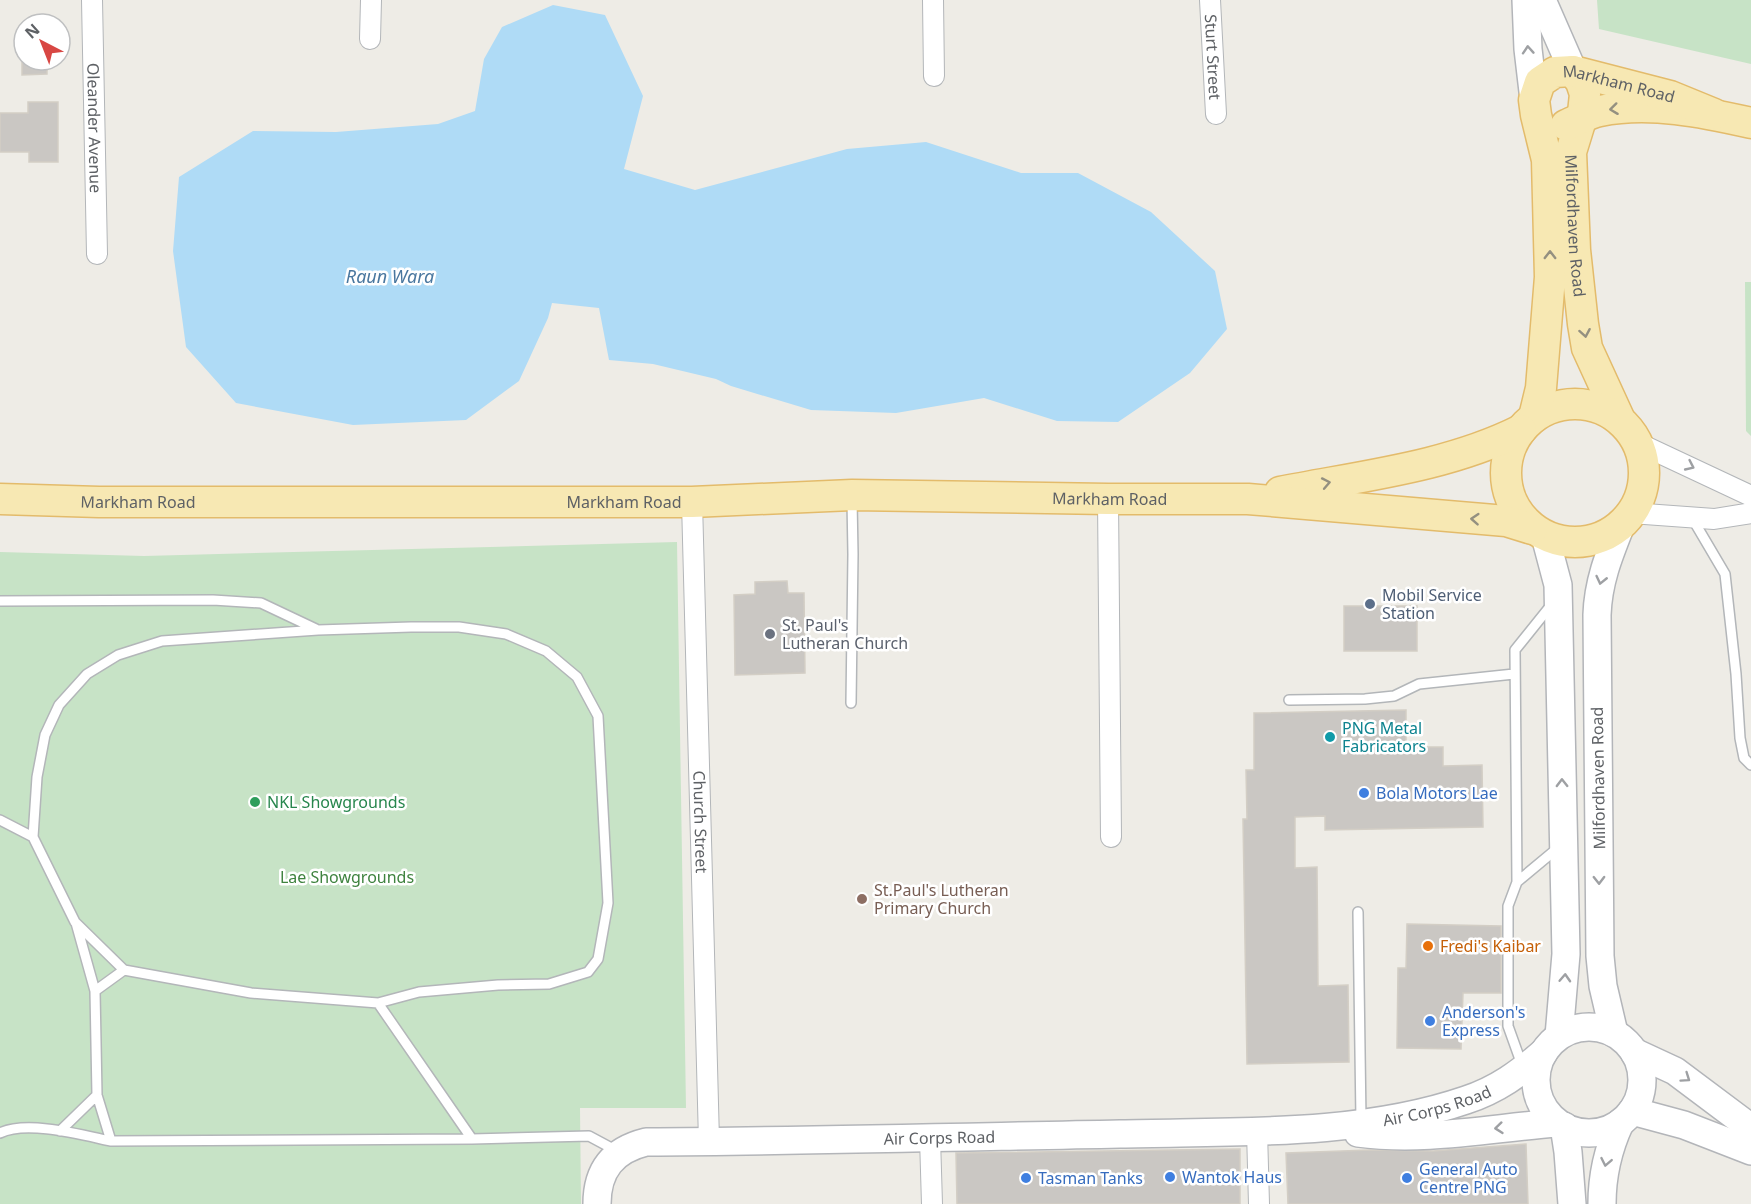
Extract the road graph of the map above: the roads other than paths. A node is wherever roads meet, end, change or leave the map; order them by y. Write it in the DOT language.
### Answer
graph roads {
  1 [pos="92,0"];
  2 [pos="370,0"];
  3 [pos="933,0"];
  4 [pos="1210,0"];
  5 [pos="1526,0"];
  6 [pos="1542,0"];
  7 [pos="370,39"];
  8 [pos="1573,71"];
  9 [pos="934,76"];
  10 [pos="1535,107"];
  11 [pos="1216,114"];
  12 [pos="1714,114"];
  13 [pos="1581,119"];
  14 [pos="1751,123"];
  15 [pos="97,254"];
  16 [pos="1528,424"];
  17 [pos="1628,431"];
  18 [pos="852,495"];
  19 [pos="1751,496"];
  20 [pos="0,499"];
  21 [pos="1108,499"];
  22 [pos="1248,499"];
  23 [pos="692,502"];
  24 [pos="1751,513"];
  25 [pos="1692,518"];
  26 [pos="1626,519"];
  27 [pos="1539,532"];
  28 [pos="1558,598"];
  29 [pos="0,601"];
  30 [pos="318,630"];
  31 [pos="1514,675"];
  32 [pos="1289,700"];
  33 [pos="850,703"];
  34 [pos="1751,765"];
  35 [pos="0,820"];
  36 [pos="33,837"];
  37 [pos="1111,837"];
  38 [pos="1564,842"];
  39 [pos="1517,882"];
  40 [pos="1358,912"];
  41 [pos="75,922"];
  42 [pos="124,970"];
  43 [pos="95,992"];
  44 [pos="378,1003"];
  45 [pos="1614,1033"];
  46 [pos="1634,1052"];
  47 [pos="1543,1053"];
  48 [pos="97,1095"];
  49 [pos="1626,1117"];
  50 [pos="1361,1123"];
  51 [pos="1560,1124"];
  52 [pos="1318,1127"];
  53 [pos="1751,1128"];
  54 [pos="60,1131"];
  55 [pos="1257,1131"];
  56 [pos="0,1133"];
  57 [pos="930,1138"];
  58 [pos="472,1139"];
  59 [pos="111,1141"];
  60 [pos="709,1141"];
  61 [pos="1751,1151"];
  62 [pos="619,1152"];
  63 [pos="597,1204"];
  64 [pos="932,1204"];
  65 [pos="1259,1204"];
  66 [pos="1572,1204"];
  67 [pos="1602,1204"];
  1 -- 15 [label="street, Oleander Avenue"];
  2 -- 7 [label="street"];
  3 -- 9 [label="street"];
  4 -- 11 [label="street, Sturt Street"];
  10 -- 5 [label="main road, Milfordhaven Road, one-way"];
  6 -- 8 [label="main road, Milfordhaven Road"];
  8 -- 10 [label="main road, Markham Road"];
  8 -- 12 [label="main road, Markham Road"];
  8 -- 13 [label="main road, Milfordhaven Road"];
  10 -- 13 [label="main road, Markham Road"];
  16 -- 10 [label="main road, Milfordhaven Road, one-way"];
  12 -- 13 [label="main road, Markham Road, one-way"];
  12 -- 14 [label="main road, Markham Road"];
  13 -- 17 [label="main road, Milfordhaven Road, one-way"];
  16 -- 17 [label="main road"];
  22 -- 16 [label="main road, Markham Road, one-way"];
  16 -- 27 [label="main road"];
  17 -- 19 [label="street, one-way"];
  17 -- 26 [label="main road"];
  18 -- 21 [label="main road, Markham Road"];
  18 -- 23 [label="main road, Markham Road"];
  18 -- 33 [label="lane"];
  20 -- 23 [label="main road, Markham Road"];
  21 -- 22 [label="main road, Markham Road"];
  21 -- 37 [label="street"];
  27 -- 22 [label="main road, Markham Road, one-way"];
  23 -- 60 [label="street, Church Street"];
  24 -- 25 [label="street"];
  25 -- 26 [label="street"];
  25 -- 34 [label="lane"];
  26 -- 27 [label="main road"];
  26 -- 45 [label="main road, Milfordhaven Road, one-way"];
  27 -- 28 [label="main road"];
  28 -- 31 [label="lane"];
  38 -- 28 [label="main road, one-way"];
  29 -- 30 [label="lane"];
  30 -- 36 [label="lane"];
  30 -- 44 [label="lane"];
  31 -- 32 [label="lane"];
  31 -- 39 [label="lane"];
  35 -- 36 [label="lane"];
  36 -- 41 [label="lane"];
  38 -- 39 [label="lane"];
  47 -- 38 [label="main road, one-way"];
  39 -- 47 [label="lane"];
  40 -- 50 [label="lane"];
  41 -- 42 [label="lane"];
  41 -- 43 [label="lane"];
  42 -- 43 [label="lane"];
  42 -- 44 [label="lane"];
  43 -- 48 [label="lane"];
  44 -- 58 [label="lane"];
  45 -- 46 [label="main road"];
  45 -- 47 [label="main road"];
  46 -- 49 [label="main road"];
  46 -- 53 [label="main road, one-way"];
  47 -- 50 [label="main road, Air Corps Road"];
  47 -- 51 [label="main road"];
  48 -- 54 [label="lane"];
  48 -- 59 [label="lane"];
  49 -- 51 [label="main road"];
  49 -- 61 [label="main road"];
  49 -- 67 [label="main road, one-way"];
  50 -- 52 [label="main road, Air Corps Road"];
  51 -- 52 [label="main road, Air Corps Road, one-way"];
  51 -- 66 [label="main road"];
  52 -- 55 [label="main road, Air Corps Road"];
  54 -- 56 [label="lane"];
  54 -- 59 [label="lane"];
  55 -- 57 [label="main road, Air Corps Road"];
  55 -- 65 [label="street"];
  57 -- 60 [label="main road, Air Corps Road"];
  57 -- 64 [label="street"];
  58 -- 59 [label="lane"];
  58 -- 62 [label="lane"];
  60 -- 62 [label="main road, Air Corps Road"];
  62 -- 63 [label="main road"];
}
